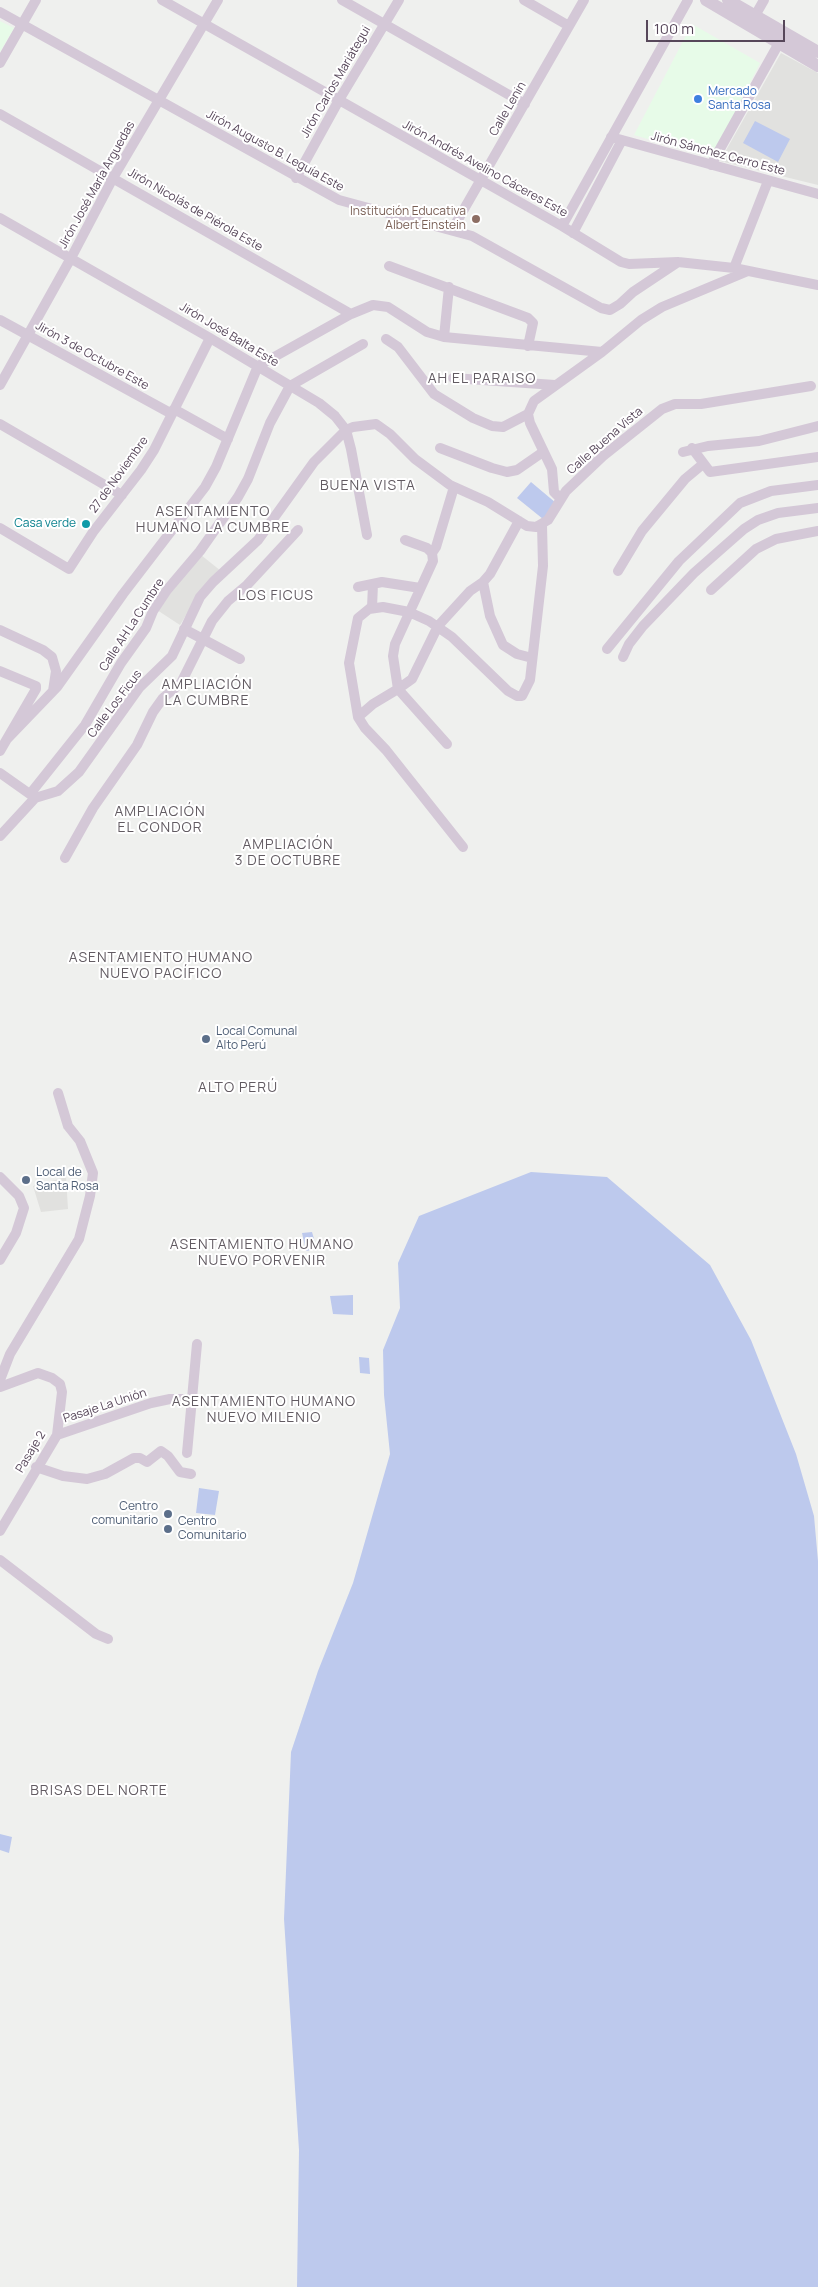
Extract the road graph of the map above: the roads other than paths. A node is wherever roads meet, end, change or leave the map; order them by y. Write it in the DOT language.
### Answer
graph roads {
  1 [pos="36,0"];
  2 [pos="162,0"];
  3 [pos="218,0"];
  4 [pos="342,0"];
  5 [pos="399,0"];
  6 [pos="524,0"];
  7 [pos="584,0"];
  8 [pos="688,0"];
  9 [pos="706,0"];
  10 [pos="728,0"];
  11 [pos="764,0"];
  12 [pos="0,12"];
  13 [pos="752,21"];
  14 [pos="22,24"];
  15 [pos="204,24"];
  16 [pos="385,24"];
  17 [pos="569,26"];
  18 [pos="779,43"];
  19 [pos="818,52"];
  20 [pos="0,63"];
  21 [pos="818,66"];
  22 [pos="338,100"];
  23 [pos="158,101"];
  24 [pos="525,104"];
  25 [pos="0,114"];
  26 [pos="611,137"];
  27 [pos="622,140"];
  28 [pos="711,165"];
  29 [pos="112,178"];
  30 [pos="296,178"];
  31 [pos="480,181"];
  32 [pos="768,181"];
  33 [pos="818,194"];
  34 [pos="0,218"];
  35 [pos="562,226"];
  36 [pos="452,230"];
  37 [pos="573,233"];
  38 [pos="71,258"];
  39 [pos="678,262"];
  40 [pos="389,266"];
  41 [pos="734,268"];
  42 [pos="749,270"];
  43 [pos="818,286"];
  44 [pos="449,287"];
  45 [pos="350,314"];
  46 [pos="0,320"];
  47 [pos="29,336"];
  48 [pos="444,337"];
  49 [pos="210,338"];
  50 [pos="386,339"];
  51 [pos="363,344"];
  52 [pos="528,346"];
  53 [pos="602,352"];
  54 [pos="258,366"];
  55 [pos="453,378"];
  56 [pos="0,385"];
  57 [pos="555,385"];
  58 [pos="290,386"];
  59 [pos="811,386"];
  60 [pos="173,411"];
  61 [pos="528,414"];
  62 [pos="0,424"];
  63 [pos="818,426"];
  64 [pos="346,430"];
  65 [pos="228,439"];
  66 [pos="440,448"];
  67 [pos="543,452"];
  68 [pos="818,457"];
  69 [pos="703,464"];
  70 [pos="818,484"];
  71 [pos="454,487"];
  72 [pos="122,495"];
  73 [pos="561,499"];
  74 [pos="818,508"];
  75 [pos="519,521"];
  76 [pos="542,525"];
  77 [pos="0,528"];
  78 [pos="298,530"];
  79 [pos="818,531"];
  80 [pos="367,535"];
  81 [pos="405,540"];
  82 [pos="432,553"];
  83 [pos="618,571"];
  84 [pos="483,582"];
  85 [pos="373,584"];
  86 [pos="358,587"];
  87 [pos="420,588"];
  88 [pos="711,590"];
  89 [pos="372,608"];
  90 [pos="409,612"];
  91 [pos="438,626"];
  92 [pos="184,629"];
  93 [pos="0,630"];
  94 [pos="202,640"];
  95 [pos="607,649"];
  96 [pos="623,657"];
  97 [pos="532,658"];
  98 [pos="240,659"];
  99 [pos="0,671"];
  100 [pos="398,690"];
  101 [pos="53,692"];
  102 [pos="358,717"];
  103 [pos="7,739"];
  104 [pos="447,744"];
  105 [pos="0,751"];
  106 [pos="0,773"];
  107 [pos="32,796"];
  108 [pos="0,836"];
  109 [pos="463,847"];
  110 [pos="65,858"];
  111 [pos="58,1093"];
  112 [pos="0,1178"];
  113 [pos="0,1260"];
  114 [pos="197,1344"];
  115 [pos="0,1380"];
  116 [pos="0,1387"];
  117 [pos="191,1399"];
  118 [pos="56,1435"];
  119 [pos="187,1453"];
  120 [pos="36,1467"];
  121 [pos="191,1474"];
  122 [pos="0,1531"];
  123 [pos="0,1560"];
  124 [pos="108,1639"];
  1 -- 14 [label="street"];
  2 -- 15 [label="street, Jirón Andrés Avelino Cáceres Este"];
  3 -- 15 [label="street, Jirón José María Arguedas"];
  4 -- 16 [label="street"];
  5 -- 16 [label="street, Jirón Carlos Mariátegui"];
  6 -- 17 [label="street"];
  7 -- 17 [label="street, Calle Lenin"];
  8 -- 26 [label="street"];
  9 -- 13 [label="street"];
  10 -- 13 [label="street"];
  11 -- 13 [label="street"];
  12 -- 14 [label="street, Jirón Augusto B. Leguía Este"];
  13 -- 18 [label="street"];
  13 -- 19 [label="street"];
  14 -- 20 [label="street"];
  14 -- 23 [label="street, Jirón Augusto B. Leguía Este"];
  15 -- 22 [label="street, Jirón Andrés Avelino Cáceres Este"];
  15 -- 23 [label="street, Jirón José María Arguedas"];
  16 -- 22 [label="street, Jirón Carlos Mariátegui"];
  16 -- 24 [label="street"];
  17 -- 24 [label="street, Calle Lenin"];
  18 -- 21 [label="street"];
  18 -- 28 [label="street"];
  22 -- 30 [label="street, Jirón Carlos Mariátegui"];
  22 -- 31 [label="street, Jirón Andrés Avelino Cáceres Este"];
  23 -- 29 [label="street, Jirón José María Arguedas"];
  23 -- 30 [label="street, Jirón Augusto B. Leguía Este"];
  24 -- 31 [label="street, Calle Lenin"];
  25 -- 29 [label="street, Jirón Nicolás de Piérola Este"];
  26 -- 27 [label="street, Jirón Sánchez Cerro Este"];
  26 -- 35 [label="street"];
  27 -- 28 [label="street, Jirón Sánchez Cerro Este"];
  27 -- 37 [label="street"];
  28 -- 32 [label="street, Jirón Sánchez Cerro Este"];
  29 -- 38 [label="street, Jirón José María Arguedas"];
  29 -- 45 [label="street, Jirón Nicolás de Piérola Este"];
  30 -- 36 [label="street, Jirón Augusto B. Leguía Este"];
  31 -- 35 [label="street, Jirón Andrés Avelino Cáceres Este"];
  31 -- 36 [label="street, Calle Lenin"];
  32 -- 33 [label="street, Jirón Sánchez Cerro Este"];
  32 -- 41 [label="street"];
  34 -- 38 [label="street, Jirón José Balta Este"];
  35 -- 37 [label="street, Jirón Andrés Avelino Cáceres Este"];
  36 -- 39 [label="street, Jirón Augusto B. Leguía Este"];
  37 -- 39 [label="street, Jirón Andrés Avelino Cáceres Este"];
  38 -- 47 [label="street, Jirón José María Arguedas"];
  38 -- 49 [label="street, Jirón José Balta Este"];
  39 -- 41 [label="street, Jirón Andrés Avelino Cáceres Este"];
  40 -- 44 [label="street"];
  41 -- 42 [label="street, Jirón Andrés Avelino Cáceres Este"];
  42 -- 43 [label="street, Jirón Andrés Avelino Cáceres Este"];
  42 -- 53 [label="street"];
  44 -- 48 [label="street"];
  44 -- 52 [label="street"];
  45 -- 48 [label="street"];
  45 -- 54 [label="street"];
  46 -- 47 [label="street, Jirón 3 de Octubre Este"];
  47 -- 56 [label="street, Jirón José María Arguedas"];
  47 -- 60 [label="street, Jirón 3 de Octubre Este"];
  48 -- 52 [label="street"];
  49 -- 54 [label="street, Jirón José Balta Este"];
  49 -- 60 [label="street, 27 de Noviembre"];
  50 -- 61 [label="street"];
  51 -- 58 [label="street"];
  52 -- 53 [label="street"];
  53 -- 57 [label="street"];
  54 -- 58 [label="street, Jirón José Balta Este"];
  54 -- 65 [label="street"];
  55 -- 57 [label="street"];
  57 -- 61 [label="street"];
  58 -- 64 [label="street, Jirón José Balta Este"];
  58 -- 107 [label="street, Calle AH La Cumbre"];
  59 -- 73 [label="street, Calle Buena Vista"];
  60 -- 65 [label="street, Jirón 3 de Octubre Este"];
  60 -- 72 [label="street, 27 de Noviembre"];
  61 -- 67 [label="street"];
  62 -- 72 [label="street"];
  63 -- 69 [label="street"];
  64 -- 71 [label="street"];
  64 -- 80 [label="street, Jirón José Balta Este"];
  64 -- 92 [label="street, Calle Los Ficus"];
  65 -- 101 [label="street"];
  66 -- 67 [label="street"];
  67 -- 73 [label="street"];
  68 -- 69 [label="street"];
  69 -- 83 [label="street"];
  70 -- 95 [label="street"];
  71 -- 75 [label="street"];
  71 -- 82 [label="street"];
  72 -- 77 [label="street, 27 de Noviembre"];
  73 -- 76 [label="street, Calle Buena Vista"];
  74 -- 96 [label="street"];
  75 -- 76 [label="street"];
  75 -- 84 [label="street"];
  76 -- 97 [label="street"];
  78 -- 94 [label="street"];
  79 -- 88 [label="street"];
  81 -- 82 [label="street"];
  82 -- 87 [label="street"];
  84 -- 91 [label="street"];
  84 -- 97 [label="street"];
  85 -- 86 [label="street"];
  85 -- 87 [label="street"];
  85 -- 89 [label="street"];
  87 -- 90 [label="street"];
  89 -- 90 [label="street"];
  89 -- 102 [label="street"];
  90 -- 91 [label="street"];
  90 -- 100 [label="street"];
  91 -- 97 [label="street"];
  91 -- 100 [label="street"];
  92 -- 94 [label="street"];
  92 -- 107 [label="street, Calle Los Ficus"];
  93 -- 101 [label="street"];
  94 -- 98 [label="street"];
  94 -- 110 [label="street"];
  99 -- 103 [label="street"];
  100 -- 102 [label="street"];
  100 -- 104 [label="street"];
  101 -- 103 [label="street"];
  102 -- 109 [label="street"];
  103 -- 105 [label="street"];
  106 -- 107 [label="street"];
  107 -- 108 [label="street, Calle Los Ficus"];
  111 -- 115 [label="street"];
  112 -- 113 [label="street"];
  114 -- 117 [label="street"];
  116 -- 118 [label="street, Pasaje 2"];
  117 -- 118 [label="street, Pasaje La Unión"];
  117 -- 119 [label="street"];
  118 -- 120 [label="street, Pasaje 2"];
  120 -- 121 [label="street"];
  120 -- 122 [label="street, Pasaje 2"];
  123 -- 124 [label="street"];
}
